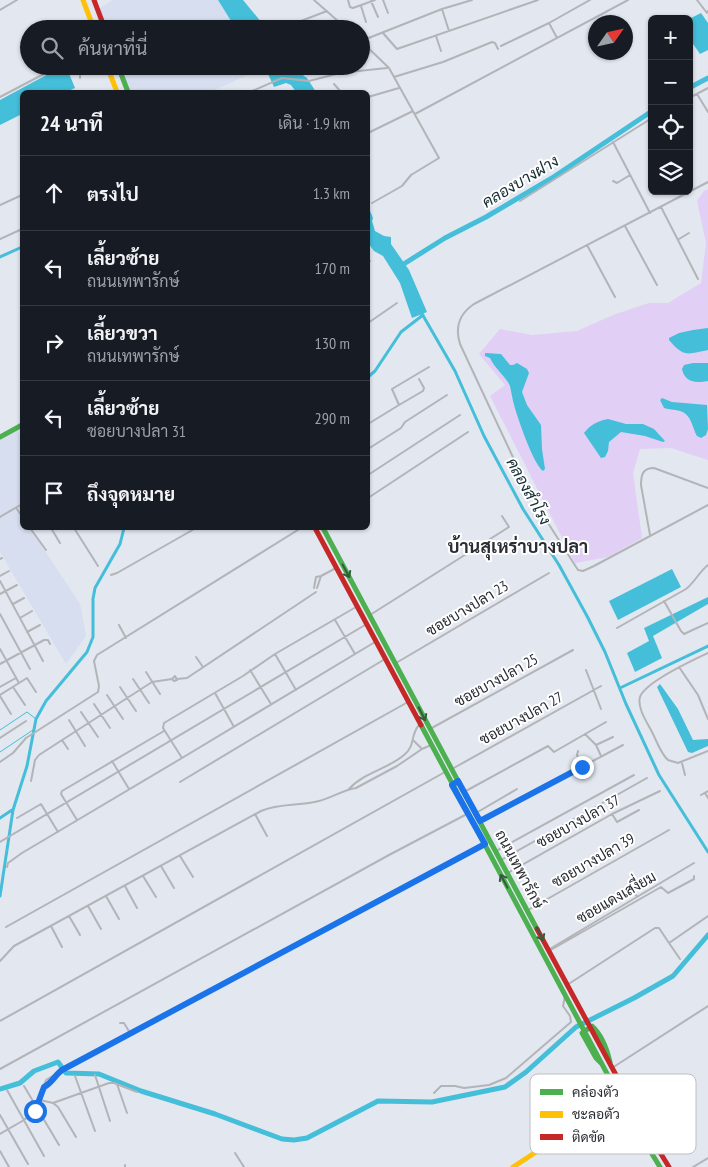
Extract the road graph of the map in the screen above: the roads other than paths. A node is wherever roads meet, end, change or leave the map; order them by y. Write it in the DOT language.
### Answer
graph roads {
  1 [pos="17,0"];
  2 [pos="83,0"];
  3 [pos="94,0"];
  4 [pos="314,0"];
  5 [pos="348,0"];
  6 [pos="375,0"];
  7 [pos="383,0"];
  8 [pos="472,0"];
  9 [pos="538,0"];
  10 [pos="590,0"];
  11 [pos="628,0"];
  12 [pos="697,0"];
  13 [pos="372,2"];
  14 [pos="360,6"];
  15 [pos="442,9"];
  16 [pos="0,10"];
  17 [pos="327,12"];
  18 [pos="388,13"];
  19 [pos="708,13"];
  20 [pos="378,18"];
  21 [pos="91,20"];
  22 [pos="102,20"];
  23 [pos="304,20"];
  24 [pos="336,20"];
  25 [pos="365,20"];
  26 [pos="549,23"];
  27 [pos="450,31"];
  28 [pos="383,33"];
  29 [pos="436,36"];
  30 [pos="370,38"];
  31 [pos="557,38"];
  32 [pos="501,46"];
  33 [pos="498,48"];
  34 [pos="370,50"];
  35 [pos="441,51"];
  36 [pos="389,68"];
  37 [pos="370,70"];
  38 [pos="42,75"];
  39 [pos="110,75"];
  40 [pos="121,75"];
  41 [pos="332,75"];
  42 [pos="394,77"];
  43 [pos="334,84"];
  44 [pos="400,88"];
  45 [pos="708,88"];
  46 [pos="116,90"];
  47 [pos="127,90"];
  48 [pos="254,90"];
  49 [pos="339,90"];
  50 [pos="697,94"];
  51 [pos="370,96"];
  52 [pos="693,96"];
  53 [pos="0,97"];
  54 [pos="414,112"];
  55 [pos="708,112"];
  56 [pos="648,120"];
  57 [pos="370,132"];
  58 [pos="613,142"];
  59 [pos="630,175"];
  60 [pos="613,180"];
  61 [pos="708,182"];
  62 [pos="20,196"];
  63 [pos="520,201"];
  64 [pos="372,203"];
  65 [pos="0,205"];
  66 [pos="661,207"];
  67 [pos="650,213"];
  68 [pos="625,226"];
  69 [pos="20,230"];
  70 [pos="690,234"];
  71 [pos="0,239"];
  72 [pos="679,239"];
  73 [pos="587,244"];
  74 [pos="698,279"];
  75 [pos="657,285"];
  76 [pos="615,297"];
  77 [pos="397,303"];
  78 [pos="370,322"];
  79 [pos="429,367"];
  80 [pos="419,379"];
  81 [pos="447,395"];
  82 [pos="399,405"];
  83 [pos="460,415"];
  84 [pos="370,423"];
  85 [pos="20,426"];
  86 [pos="468,432"];
  87 [pos="0,437"];
  88 [pos="370,448"];
  89 [pos="370,474"];
  90 [pos="708,488"];
  91 [pos="370,497"];
  92 [pos="20,505"];
  93 [pos="708,505"];
  94 [pos="16,508"];
  95 [pos="20,513"];
  96 [pos="502,516"];
  97 [pos="0,517"];
  98 [pos="31,530"];
  99 [pos="52,530"];
  100 [pos="75,530"];
  101 [pos="192,530"];
  102 [pos="298,530"];
  103 [pos="316,530"];
  104 [pos="324,530"];
  105 [pos="650,535"];
  106 [pos="60,543"];
  107 [pos="46,550"];
  108 [pos="98,566"];
  109 [pos="708,566"];
  110 [pos="336,568"];
  111 [pos="9,571"];
  112 [pos="549,573"];
  113 [pos="111,575"];
  114 [pos="0,576"];
  115 [pos="0,581"];
  116 [pos="17,585"];
  117 [pos="316,586"];
  118 [pos="5,591"];
  119 [pos="314,592"];
  120 [pos="0,594"];
  121 [pos="24,598"];
  122 [pos="664,602"];
  123 [pos="12,604"];
  124 [pos="357,606"];
  125 [pos="32,611"];
  126 [pos="0,614"];
  127 [pos="370,614"];
  128 [pos="20,618"];
  129 [pos="335,619"];
  130 [pos="708,623"];
  131 [pos="366,624"];
  132 [pos="40,625"];
  133 [pos="119,625"];
  134 [pos="617,628"];
  135 [pos="27,632"];
  136 [pos="345,636"];
  137 [pos="126,638"];
  138 [pos="376,642"];
  139 [pos="50,644"];
  140 [pos="35,646"];
  141 [pos="0,648"];
  142 [pos="573,650"];
  143 [pos="21,653"];
  144 [pos="708,653"];
  145 [pos="275,654"];
  146 [pos="355,654"];
  147 [pos="196,657"];
  148 [pos="385,659"];
  149 [pos="6,661"];
  150 [pos="43,661"];
  151 [pos="396,663"];
  152 [pos="0,664"];
  153 [pos="203,667"];
  154 [pos="679,667"];
  155 [pos="30,669"];
  156 [pos="250,670"];
  157 [pos="586,670"];
  158 [pos="146,672"];
  159 [pos="285,672"];
  160 [pos="16,678"];
  161 [pos="134,679"];
  162 [pos="152,682"];
  163 [pos="0,683"];
  164 [pos="19,683"];
  165 [pos="1,686"];
  166 [pos="601,686"];
  167 [pos="13,687"];
  168 [pos="120,687"];
  169 [pos="261,687"];
  170 [pos="594,689"];
  171 [pos="140,690"];
  172 [pos="296,690"];
  173 [pos="36,692"];
  174 [pos="214,693"];
  175 [pos="160,694"];
  176 [pos="0,695"];
  177 [pos="107,695"];
  178 [pos="128,698"];
  179 [pos="408,702"];
  180 [pos="149,703"];
  181 [pos="94,704"];
  182 [pos="271,704"];
  183 [pos="25,705"];
  184 [pos="115,706"];
  185 [pos="601,708"];
  186 [pos="224,709"];
  187 [pos="136,711"];
  188 [pos="81,712"];
  189 [pos="12,714"];
  190 [pos="101,715"];
  191 [pos="123,719"];
  192 [pos="708,719"];
  193 [pos="68,720"];
  194 [pos="26,721"];
  195 [pos="606,722"];
  196 [pos="88,723"];
  197 [pos="420,724"];
  198 [pos="234,727"];
  199 [pos="110,728"];
  200 [pos="430,729"];
  201 [pos="164,730"];
  202 [pos="76,732"];
  203 [pos="586,734"];
  204 [pos="98,737"];
  205 [pos="613,737"];
  206 [pos="0,738"];
  207 [pos="62,740"];
  208 [pos="171,740"];
  209 [pos="414,741"];
  210 [pos="431,745"];
  211 [pos="596,745"];
  212 [pos="623,745"];
  213 [pos="85,746"];
  214 [pos="68,749"];
  215 [pos="410,749"];
  216 [pos="422,749"];
  217 [pos="578,751"];
  218 [pos="708,751"];
  219 [pos="415,753"];
  220 [pos="601,756"];
  221 [pos="182,758"];
  222 [pos="112,761"];
  223 [pos="0,762"];
  224 [pos="682,762"];
  225 [pos="582,767"];
  226 [pos="452,769"];
  227 [pos="118,771"];
  228 [pos="445,772"];
  229 [pos="634,775"];
  230 [pos="685,775"];
  231 [pos="647,778"];
  232 [pos="31,781"];
  233 [pos="458,781"];
  234 [pos="180,782"];
  235 [pos="452,785"];
  236 [pos="129,789"];
  237 [pos="350,789"];
  238 [pos="517,789"];
  239 [pos="660,790"];
  240 [pos="708,791"];
  241 [pos="464,792"];
  242 [pos="704,793"];
  243 [pos="701,795"];
  244 [pos="708,798"];
  245 [pos="66,802"];
  246 [pos="639,810"];
  247 [pos="468,813"];
  248 [pos="475,813"];
  249 [pos="47,814"];
  250 [pos="256,814"];
  251 [pos="612,814"];
  252 [pos="17,818"];
  253 [pos="77,820"];
  254 [pos="480,821"];
  255 [pos="669,830"];
  256 [pos="58,832"];
  257 [pos="267,836"];
  258 [pos="0,842"];
  259 [pos="485,844"];
  260 [pos="496,851"];
  261 [pos="180,856"];
  262 [pos="501,860"];
  263 [pos="694,863"];
  264 [pos="162,866"];
  265 [pos="6,868"];
  266 [pos="508,873"];
  267 [pos="143,876"];
  268 [pos="694,876"];
  269 [pos="193,877"];
  270 [pos="630,884"];
  271 [pos="124,886"];
  272 [pos="174,888"];
  273 [pos="106,896"];
  274 [pos="156,897"];
  275 [pos="637,898"];
  276 [pos="88,906"];
  277 [pos="137,908"];
  278 [pos="528,910"];
  279 [pos="69,916"];
  280 [pos="708,916"];
  281 [pos="119,919"];
  282 [pos="51,926"];
  283 [pos="6,927"];
  284 [pos="101,929"];
  285 [pos="80,935"];
  286 [pos="669,943"];
  287 [pos="62,947"];
  288 [pos="549,950"];
  289 [pos="680,959"];
  290 [pos="0,961"];
  291 [pos="567,985"];
  292 [pos="565,994"];
  293 [pos="572,999"];
  294 [pos="708,1006"];
  295 [pos="0,1021"];
  296 [pos="120,1023"];
  297 [pos="130,1033"];
  298 [pos="596,1044"];
  299 [pos="603,1065"];
  300 [pos="611,1066"];
  301 [pos="0,1069"];
  302 [pos="608,1074"];
  303 [pos="615,1074"];
  304 [pos="95,1075"];
  305 [pos="75,1076"];
  306 [pos="116,1084"];
  307 [pos="24,1086"];
  308 [pos="99,1087"];
  309 [pos="7,1090"];
  310 [pos="137,1092"];
  311 [pos="82,1093"];
  312 [pos="434,1093"];
  313 [pos="40,1100"];
  314 [pos="54,1103"];
  315 [pos="37,1108"];
  316 [pos="127,1113"];
  317 [pos="0,1115"];
  318 [pos="24,1120"];
  319 [pos="110,1121"];
  320 [pos="8,1130"];
  321 [pos="95,1131"];
  322 [pos="0,1134"];
  323 [pos="76,1138"];
  324 [pos="59,1145"];
  325 [pos="0,1152"];
  326 [pos="235,1153"];
  327 [pos="532,1154"];
  328 [pos="652,1154"];
  329 [pos="661,1154"];
  330 [pos="44,1156"];
  331 [pos="708,1158"];
  332 [pos="28,1164"];
  333 [pos="9,1167"];
  334 [pos="244,1167"];
  335 [pos="512,1167"];
  336 [pos="660,1167"];
  337 [pos="669,1167"];
  338 [pos="693,1167"];
  1 -- 16 [label="street"];
  2 -- 21 [label="main road"];
  3 -- 22 [label="main road"];
  4 -- 17 [label="street"];
  5 -- 14 [label="street"];
  6 -- 13 [label="street"];
  7 -- 18 [label="street"];
  8 -- 15 [label="street"];
  9 -- 27 [label="street"];
  10 -- 26 [label="street"];
  11 -- 31 [label="street"];
  12 -- 19 [label="street"];
  13 -- 14 [label="street"];
  13 -- 20 [label="street"];
  14 -- 25 [label="street"];
  15 -- 27 [label="street"];
  15 -- 28 [label="street"];
  17 -- 23 [label="street"];
  17 -- 24 [label="street"];
  26 -- 31 [label="street"];
  26 -- 32 [label="street"];
  27 -- 29 [label="street"];
  28 -- 29 [label="street"];
  28 -- 30 [label="street"];
  29 -- 35 [label="street"];
  31 -- 54 [label="street"];
  33 -- 42 [label="street"];
  34 -- 36 [label="street"];
  36 -- 37 [label="street"];
  36 -- 42 [label="street"];
  38 -- 53 [label="street"];
  39 -- 46 [label="main road"];
  40 -- 47 [label="main road"];
  41 -- 48 [label="street"];
  42 -- 44 [label="street"];
  43 -- 49 [label="street"];
  44 -- 51 [label="street"];
  44 -- 54 [label="street"];
  45 -- 50 [label="street"];
  50 -- 52 [label="street"];
  50 -- 55 [label="street"];
  54 -- 57 [label="street"];
  54 -- 64 [label="street"];
  56 -- 58 [label="street"];
  58 -- 59 [label="street"];
  58 -- 63 [label="street"];
  59 -- 60 [label="street"];
  59 -- 67 [label="street"];
  61 -- 66 [label="street"];
  62 -- 65 [label="street"];
  66 -- 67 [label="street"];
  66 -- 72 [label="street"];
  67 -- 68 [label="street"];
  68 -- 73 [label="street"];
  68 -- 75 [label="street"];
  69 -- 71 [label="street"];
  70 -- 72 [label="street"];
  72 -- 74 [label="street"];
  73 -- 76 [label="street"];
  73 -- 105 [label="street"];
  77 -- 78 [label="street"];
  79 -- 82 [label="street"];
  80 -- 82 [label="street"];
  81 -- 88 [label="street"];
  82 -- 84 [label="street"];
  83 -- 89 [label="street"];
  85 -- 87 [label="main road"];
  86 -- 91 [label="street"];
  90 -- 105 [label="street"];
  92 -- 94 [label="street"];
  93 -- 105 [label="street"];
  94 -- 95 [label="street"];
  94 -- 97 [label="street"];
  96 -- 127 [label="street"];
  98 -- 107 [label="street"];
  99 -- 106 [label="street"];
  100 -- 108 [label="street"];
  101 -- 113 [label="street"];
  102 -- 137 [label="street"];
  103 -- 110 [label="main road, ถนนเทพารักษ์"];
  104 -- 127 [label="main road, ถนนเทพารักษ์, one-way"];
  109 -- 122 [label="street"];
  110 -- 117 [label="street"];
  110 -- 124 [label="main road, ถนนเทพารักษ์"];
  111 -- 114 [label="street"];
  112 -- 151 [label="street, ซอยบางปลา 23"];
  115 -- 118 [label="street"];
  116 -- 118 [label="street"];
  118 -- 120 [label="street"];
  118 -- 123 [label="street"];
  119 -- 153 [label="street"];
  121 -- 123 [label="street"];
  122 -- 130 [label="street"];
  122 -- 134 [label="street"];
  123 -- 128 [label="street"];
  124 -- 129 [label="street"];
  124 -- 131 [label="main road, ถนนเทพารักษ์"];
  125 -- 128 [label="street"];
  126 -- 143 [label="street"];
  127 -- 151 [label="main road, ถนนเทพารักษ์"];
  128 -- 135 [label="street"];
  129 -- 136 [label="street"];
  129 -- 145 [label="street"];
  131 -- 136 [label="street"];
  131 -- 138 [label="main road, ถนนเทพารักษ์"];
  132 -- 135 [label="street"];
  133 -- 137 [label="street"];
  135 -- 140 [label="street"];
  136 -- 146 [label="street"];
  136 -- 159 [label="street"];
  137 -- 223 [label="street"];
  138 -- 146 [label="street"];
  138 -- 148 [label="main road, ถนนเทพารักษ์"];
  139 -- 140 [label="street"];
  140 -- 143 [label="street"];
  140 -- 150 [label="street"];
  141 -- 149 [label="street"];
  142 -- 200 [label="street, ซอยบางปลา 25"];
  143 -- 149 [label="street"];
  143 -- 155 [label="street"];
  144 -- 154 [label="street"];
  145 -- 156 [label="street"];
  145 -- 159 [label="street"];
  146 -- 172 [label="street"];
  147 -- 153 [label="street"];
  148 -- 179 [label="main road, ถนนเทพารักษ์"];
  148 -- 234 [label="street"];
  149 -- 152 [label="street"];
  149 -- 160 [label="street"];
  151 -- 200 [label="main road, ถนนเทพารักษ์, one-way"];
  153 -- 162 [label="street"];
  154 -- 192 [label="street"];
  154 -- 224 [label="street"];
  156 -- 169 [label="street"];
  156 -- 174 [label="street"];
  157 -- 170 [label="street"];
  158 -- 162 [label="street"];
  159 -- 169 [label="street"];
  159 -- 172 [label="street"];
  160 -- 164 [label="street"];
  160 -- 165 [label="street"];
  161 -- 171 [label="street"];
  162 -- 171 [label="street"];
  162 -- 175 [label="street"];
  163 -- 165 [label="street"];
  164 -- 167 [label="street"];
  164 -- 173 [label="street"];
  166 -- 170 [label="street, ซอยบางปลา 27"];
  167 -- 176 [label="street"];
  167 -- 183 [label="street"];
  168 -- 178 [label="street"];
  169 -- 182 [label="street"];
  169 -- 186 [label="street"];
  170 -- 185 [label="street"];
  170 -- 226 [label="street, ซอยบางปลา 27"];
  171 -- 178 [label="street"];
  171 -- 180 [label="street"];
  172 -- 182 [label="street"];
  174 -- 186 [label="street"];
  174 -- 201 [label="street"];
  176 -- 189 [label="street"];
  177 -- 184 [label="street"];
  178 -- 184 [label="street"];
  178 -- 187 [label="street"];
  179 -- 197 [label="main road, ถนนเทพารักษ์"];
  179 -- 283 [label="street"];
  181 -- 190 [label="street"];
  182 -- 198 [label="street"];
  184 -- 190 [label="street"];
  184 -- 191 [label="street"];
  186 -- 198 [label="street"];
  186 -- 208 [label="street"];
  188 -- 196 [label="street"];
  190 -- 196 [label="street"];
  190 -- 199 [label="street"];
  193 -- 202 [label="street"];
  194 -- 206 [label="street"];
  195 -- 203 [label="street"];
  196 -- 202 [label="street"];
  196 -- 204 [label="street"];
  197 -- 209 [label="street"];
  197 -- 210 [label="main road, ถนนเทพารักษ์"];
  198 -- 221 [label="street"];
  200 -- 226 [label="main road, ถนนเทพารักษ์"];
  201 -- 208 [label="street"];
  201 -- 222 [label="street"];
  202 -- 207 [label="street"];
  202 -- 213 [label="street"];
  203 -- 211 [label="street"];
  203 -- 241 [label="street"];
  205 -- 211 [label="street"];
  207 -- 214 [label="street"];
  207 -- 232 [label="street"];
  208 -- 221 [label="street"];
  208 -- 227 [label="street"];
  209 -- 215 [label="street"];
  209 -- 216 [label="street"];
  210 -- 216 [label="street"];
  210 -- 228 [label="main road, ถนนเทพารักษ์"];
  211 -- 220 [label="street"];
  212 -- 220 [label="street"];
  215 -- 219 [label="street"];
  215 -- 237 [label="street"];
  216 -- 219 [label="street"];
  217 -- 225 [label="street"];
  218 -- 224 [label="street"];
  219 -- 237 [label="street"];
  220 -- 225 [label="street"];
  221 -- 236 [label="street"];
  222 -- 227 [label="street"];
  222 -- 245 [label="street"];
  224 -- 230 [label="street"];
  225 -- 254 [label="street"];
  226 -- 233 [label="main road, ถนนเทพารักษ์"];
  227 -- 236 [label="street"];
  227 -- 245 [label="street"];
  228 -- 235 [label="main road, ถนนเทพารักษ์"];
  228 -- 295 [label="street"];
  229 -- 260 [label="street"];
  231 -- 262 [label="street"];
  233 -- 235 [label="main road"];
  233 -- 241 [label="main road, ถนนเทพารักษ์"];
  235 -- 247 [label="main road, ถนนเทพารักษ์"];
  236 -- 253 [label="street"];
  237 -- 250 [label="street"];
  238 -- 248 [label="street"];
  239 -- 251 [label="street, ซอยบางปลา 37"];
  240 -- 242 [label="street"];
  241 -- 248 [label="main road, ถนนเทพารักษ์"];
  242 -- 243 [label="street"];
  242 -- 244 [label="street"];
  245 -- 249 [label="street"];
  245 -- 253 [label="street"];
  246 -- 251 [label="street"];
  247 -- 259 [label="main road, ถนนเทพารักษ์"];
  247 -- 301 [label="street"];
  248 -- 254 [label="main road, ถนนเทพารักษ์"];
  249 -- 252 [label="street"];
  249 -- 256 [label="street"];
  249 -- 258 [label="street"];
  250 -- 257 [label="street"];
  250 -- 261 [label="street"];
  251 -- 266 [label="street, ซอยบางปลา 37"];
  253 -- 256 [label="street"];
  254 -- 260 [label="main road, ถนนเทพารักษ์"];
  255 -- 278 [label="street, ซอยบางปลา 39"];
  256 -- 265 [label="street"];
  292 -- 259 [label="main road, ถนนเทพารักษ์, one-way"];
  259 -- 297 [label="street"];
  260 -- 262 [label="main road, ถนนเทพารักษ์"];
  261 -- 264 [label="street"];
  261 -- 269 [label="street"];
  262 -- 266 [label="main road, ถนนเทพารักษ์"];
  263 -- 275 [label="street, ซอยแดงเสงี่ยม"];
  264 -- 267 [label="street"];
  264 -- 272 [label="street"];
  266 -- 278 [label="main road, ถนนเทพารักษ์"];
  267 -- 271 [label="street"];
  267 -- 274 [label="street"];
  268 -- 288 [label="street"];
  270 -- 275 [label="street"];
  271 -- 273 [label="street"];
  271 -- 277 [label="street"];
  273 -- 276 [label="street"];
  273 -- 281 [label="street"];
  275 -- 288 [label="street, ซอยแดงเสงี่ยม"];
  276 -- 279 [label="street"];
  276 -- 284 [label="street"];
  278 -- 288 [label="main road, ถนนเทพารักษ์, one-way"];
  279 -- 282 [label="street"];
  279 -- 285 [label="street"];
  280 -- 286 [label="street"];
  282 -- 287 [label="street"];
  282 -- 290 [label="street"];
  286 -- 289 [label="street"];
  286 -- 291 [label="street"];
  288 -- 291 [label="main road, ถนนเทพารักษ์"];
  291 -- 293 [label="main road, ถนนเทพารักษ์"];
  292 -- 293 [label="main road, ถนนเทพารักษ์"];
  292 -- 312 [label="street"];
  293 -- 298 [label="main road, ถนนเทพารักษ์"];
  294 -- 300 [label="street"];
  296 -- 297 [label="street"];
  297 -- 313 [label="street"];
  298 -- 299 [label="main road, ถนนเทพารักษ์"];
  298 -- 300 [label="main road, ถนนเทพารักษ์"];
  299 -- 300 [label="main road"];
  299 -- 302 [label="main road, ถนนเทพารักษ์"];
  300 -- 303 [label="main road, ถนนเทพารักษ์"];
  304 -- 308 [label="street"];
  305 -- 311 [label="street"];
  306 -- 308 [label="street"];
  306 -- 310 [label="street"];
  306 -- 316 [label="street"];
  307 -- 315 [label="street"];
  308 -- 311 [label="street"];
  308 -- 319 [label="street"];
  309 -- 318 [label="street"];
  311 -- 314 [label="street"];
  311 -- 321 [label="street"];
  313 -- 314 [label="street"];
  313 -- 315 [label="street"];
  314 -- 323 [label="street"];
  315 -- 318 [label="street"];
  315 -- 324 [label="street"];
  317 -- 320 [label="street"];
  318 -- 320 [label="street"];
  318 -- 330 [label="street"];
  320 -- 322 [label="street"];
  320 -- 332 [label="street"];
  325 -- 333 [label="street"];
  326 -- 334 [label="street"];
  327 -- 335 [label="main road"];
  328 -- 336 [label="main road, ถนนเทพารักษ์"];
  329 -- 337 [label="main road, ถนนเทพารักษ์"];
  331 -- 338 [label="street"];
}
